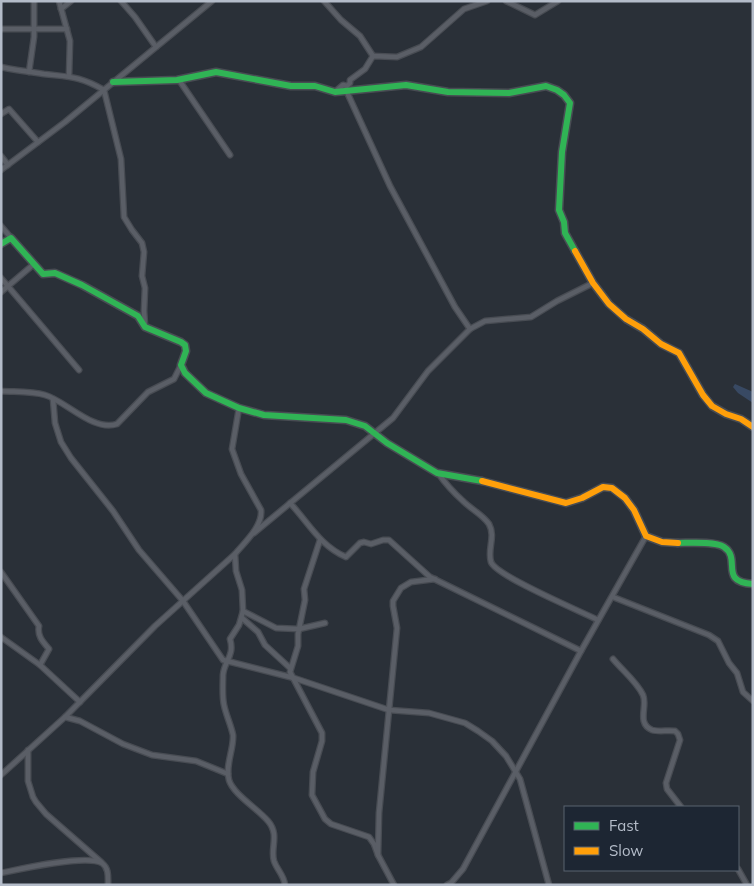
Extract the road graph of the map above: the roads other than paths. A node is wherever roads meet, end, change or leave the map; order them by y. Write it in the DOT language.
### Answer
graph roads {
  1 [pos="34,1"];
  2 [pos="59,1"];
  3 [pos="71,1"];
  4 [pos="121,1"];
  5 [pos="324,1"];
  6 [pos="486,1"];
  7 [pos="506,1"];
  8 [pos="558,1"];
  9 [pos="211,2"];
  10 [pos="61,9"];
  11 [pos="1,29"];
  12 [pos="34,29"];
  13 [pos="67,29"];
  14 [pos="156,47"];
  15 [pos="372,56"];
  16 [pos="1,67"];
  17 [pos="29,72"];
  18 [pos="69,76"];
  19 [pos="179,80"];
  20 [pos="113,82"];
  21 [pos="104,90"];
  22 [pos="346,90"];
  23 [pos="335,92"];
  24 [pos="1,114"];
  25 [pos="38,142"];
  26 [pos="230,155"];
  27 [pos="1,156"];
  28 [pos="8,165"];
  29 [pos="1,170"];
  30 [pos="1,226"];
  31 [pos="13,240"];
  32 [pos="1,244"];
  33 [pos="34,264"];
  34 [pos="1,278"];
  35 [pos="593,283"];
  36 [pos="8,286"];
  37 [pos="1,292"];
  38 [pos="146,327"];
  39 [pos="470,328"];
  40 [pos="181,365"];
  41 [pos="79,370"];
  42 [pos="1,391"];
  43 [pos="53,399"];
  44 [pos="239,408"];
  45 [pos="753,427"];
  46 [pos="374,433"];
  47 [pos="437,473"];
  48 [pos="290,503"];
  49 [pos="646,536"];
  50 [pos="249,537"];
  51 [pos="320,540"];
  52 [pos="235,554"];
  53 [pos="1,572"];
  54 [pos="435,579"];
  55 [pos="753,584"];
  56 [pos="612,597"];
  57 [pos="183,601"];
  58 [pos="243,611"];
  59 [pos="242,618"];
  60 [pos="598,620"];
  61 [pos="325,623"];
  62 [pos="299,629"];
  63 [pos="1,637"];
  64 [pos="580,651"];
  65 [pos="613,659"];
  66 [pos="229,660"];
  67 [pos="40,665"];
  68 [pos="290,668"];
  69 [pos="294,678"];
  70 [pos="753,701"];
  71 [pos="80,702"];
  72 [pos="389,710"];
  73 [pos="65,717"];
  74 [pos="28,750"];
  75 [pos="1,766"];
  76 [pos="7,770"];
  77 [pos="516,772"];
  78 [pos="228,774"];
  79 [pos="1,775"];
  80 [pos="680,806"];
  81 [pos="378,855"];
  82 [pos="101,862"];
  83 [pos="739,871"];
  84 [pos="1,873"];
  85 [pos="108,885"];
  86 [pos="285,885"];
  87 [pos="394,885"];
  88 [pos="447,885"];
  89 [pos="550,885"];
  90 [pos="747,885"];
  1 -- 12 [label="street"];
  2 -- 10 [label="street"];
  3 -- 10 [label="street"];
  4 -- 14 [label="street"];
  5 -- 15 [label="street"];
  6 -- 15 [label="street"];
  7 -- 8 [label="street"];
  9 -- 14 [label="street"];
  10 -- 13 [label="street"];
  11 -- 12 [label="street"];
  12 -- 13 [label="street"];
  12 -- 17 [label="street"];
  13 -- 18 [label="street"];
  14 -- 20 [label="street"];
  15 -- 23 [label="street"];
  16 -- 17 [label="street"];
  17 -- 18 [label="street"];
  18 -- 21 [label="street"];
  19 -- 20 [label="street"];
  19 -- 23 [label="street"];
  19 -- 26 [label="street"];
  20 -- 21 [label="street"];
  21 -- 25 [label="street"];
  21 -- 38 [label="street"];
  22 -- 23 [label="street"];
  22 -- 35 [label="street"];
  22 -- 39 [label="street"];
  24 -- 25 [label="street"];
  25 -- 28 [label="street"];
  27 -- 28 [label="street"];
  28 -- 29 [label="street"];
  30 -- 31 [label="street"];
  31 -- 32 [label="street"];
  31 -- 33 [label="street"];
  33 -- 36 [label="street"];
  33 -- 38 [label="street"];
  34 -- 36 [label="street"];
  35 -- 39 [label="street"];
  35 -- 45 [label="street"];
  36 -- 37 [label="street"];
  36 -- 41 [label="street"];
  38 -- 40 [label="street"];
  39 -- 46 [label="street"];
  40 -- 43 [label="street"];
  40 -- 44 [label="street"];
  42 -- 43 [label="street"];
  43 -- 57 [label="street"];
  44 -- 46 [label="street"];
  44 -- 50 [label="street"];
  46 -- 47 [label="street"];
  46 -- 48 [label="street"];
  47 -- 49 [label="street"];
  47 -- 60 [label="street"];
  48 -- 50 [label="street"];
  48 -- 51 [label="street"];
  49 -- 55 [label="street"];
  49 -- 56 [label="street"];
  50 -- 52 [label="street"];
  51 -- 54 [label="street"];
  51 -- 62 [label="street"];
  52 -- 57 [label="street"];
  52 -- 58 [label="street"];
  53 -- 67 [label="street"];
  54 -- 64 [label="street"];
  54 -- 72 [label="street"];
  56 -- 60 [label="street"];
  56 -- 70 [label="street"];
  57 -- 66 [label="street"];
  57 -- 71 [label="street"];
  58 -- 59 [label="street"];
  58 -- 62 [label="street"];
  59 -- 66 [label="street"];
  59 -- 68 [label="street"];
  60 -- 64 [label="street"];
  61 -- 62 [label="street"];
  62 -- 68 [label="street"];
  63 -- 67 [label="street"];
  64 -- 77 [label="street"];
  65 -- 80 [label="street"];
  66 -- 69 [label="street"];
  66 -- 78 [label="street"];
  67 -- 71 [label="street"];
  68 -- 69 [label="street"];
  69 -- 72 [label="street"];
  69 -- 81 [label="street"];
  71 -- 73 [label="street"];
  72 -- 77 [label="street"];
  72 -- 81 [label="street"];
  73 -- 74 [label="street"];
  73 -- 78 [label="street"];
  74 -- 76 [label="street"];
  74 -- 82 [label="street"];
  75 -- 76 [label="street"];
  76 -- 79 [label="street"];
  77 -- 88 [label="street"];
  77 -- 89 [label="street"];
  78 -- 86 [label="street"];
  81 -- 87 [label="street"];
  82 -- 84 [label="street"];
  82 -- 85 [label="street"];
  83 -- 90 [label="street"];
}
